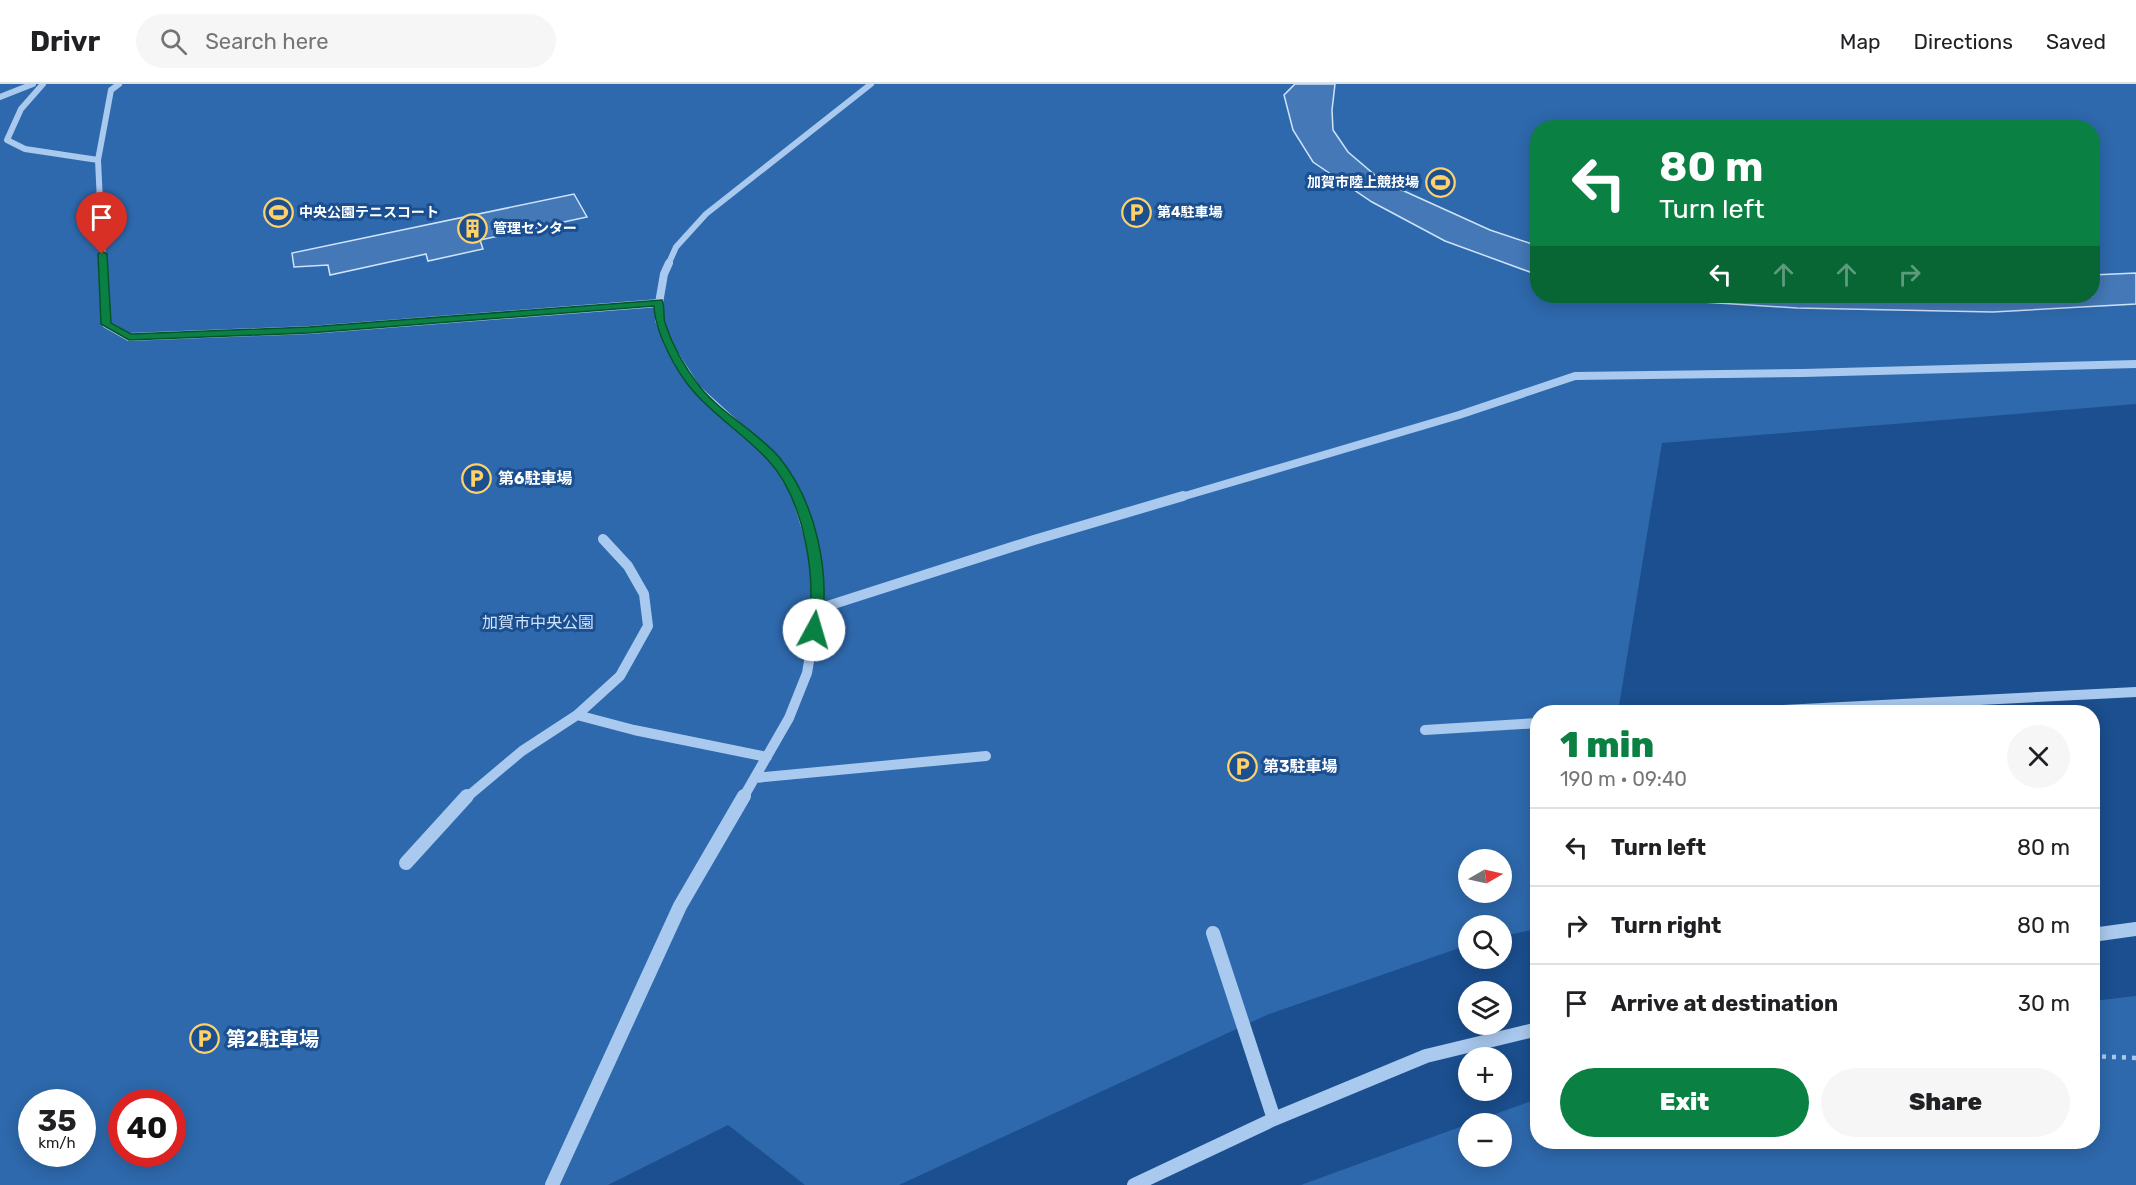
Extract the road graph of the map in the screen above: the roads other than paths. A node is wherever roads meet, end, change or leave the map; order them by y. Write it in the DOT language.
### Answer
graph roads {
  1 [pos="33,84"];
  2 [pos="43,84"];
  3 [pos="119,84"];
  4 [pos="871,84"];
  5 [pos="0,97"];
  6 [pos="98,160"];
  7 [pos="659,303"];
  8 [pos="2136,364"];
  9 [pos="603,539"];
  10 [pos="818,609"];
  11 [pos="2136,692"];
  12 [pos="1880,705"];
  13 [pos="577,715"];
  14 [pos="1530,723"];
  15 [pos="1425,730"];
  16 [pos="986,756"];
  17 [pos="767,757"];
  18 [pos="754,778"];
  19 [pos="406,863"];
  20 [pos="2136,929"];
  21 [pos="1213,933"];
  22 [pos="2100,934"];
  23 [pos="1530,1031"];
  24 [pos="1274,1119"];
  25 [pos="552,1185"];
  26 [pos="1134,1185"];
  1 -- 5 [label="street"];
  2 -- 6 [label="street"];
  3 -- 6 [label="street"];
  4 -- 7 [label="street"];
  6 -- 7 [label="street"];
  7 -- 10 [label="street"];
  8 -- 10 [label="street"];
  9 -- 13 [label="street"];
  10 -- 17 [label="street"];
  11 -- 12 [label="street"];
  13 -- 17 [label="street"];
  13 -- 19 [label="street"];
  14 -- 15 [label="street"];
  16 -- 18 [label="street"];
  17 -- 18 [label="street"];
  18 -- 25 [label="street"];
  20 -- 22 [label="street"];
  21 -- 24 [label="street"];
  23 -- 24 [label="street"];
  24 -- 26 [label="street"];
}
